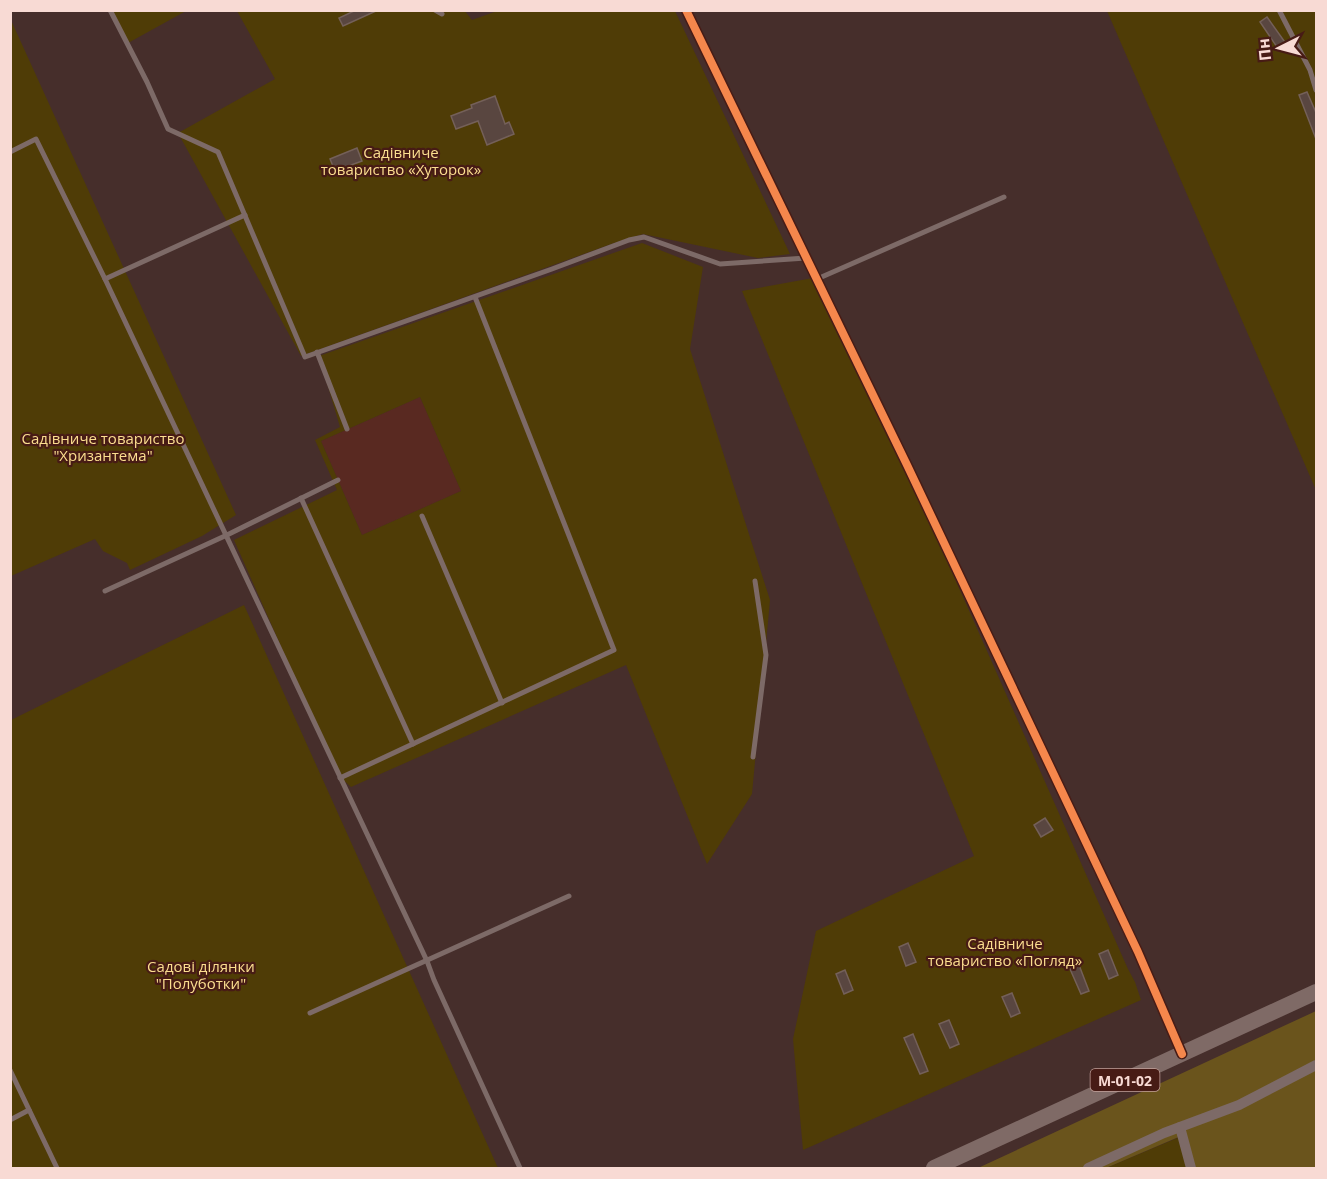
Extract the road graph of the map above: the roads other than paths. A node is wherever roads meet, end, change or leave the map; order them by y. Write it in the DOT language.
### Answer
graph roads {
  1 [pos="110,10"];
  2 [pos="435,10"];
  3 [pos="686,10"];
  4 [pos="1279,10"];
  5 [pos="442,14"];
  6 [pos="1317,67"];
  7 [pos="1310,70"];
  8 [pos="1317,90"];
  9 [pos="10,152"];
  10 [pos="1004,197"];
  11 [pos="245,215"];
  12 [pos="806,258"];
  13 [pos="105,279"];
  14 [pos="817,279"];
  15 [pos="475,297"];
  16 [pos="317,352"];
  17 [pos="346,429"];
  18 [pos="338,480"];
  19 [pos="301,498"];
  20 [pos="422,516"];
  21 [pos="226,535"];
  22 [pos="754,581"];
  23 [pos="105,591"];
  24 [pos="502,703"];
  25 [pos="413,744"];
  26 [pos="753,757"];
  27 [pos="340,778"];
  28 [pos="569,896"];
  29 [pos="428,961"];
  30 [pos="1317,992"];
  31 [pos="310,1013"];
  32 [pos="1182,1054"];
  33 [pos="1317,1065"];
  34 [pos="10,1070"];
  35 [pos="29,1110"];
  36 [pos="10,1120"];
  37 [pos="1180,1127"];
  38 [pos="960,1163"];
  39 [pos="57,1168"];
  40 [pos="520,1168"];
  41 [pos="934,1168"];
  42 [pos="1088,1168"];
  43 [pos="1191,1168"];
  1 -- 11 [label="lane"];
  2 -- 5 [label="lane"];
  3 -- 12 [label="street"];
  4 -- 7 [label="lane"];
  6 -- 7 [label="lane"];
  7 -- 8 [label="lane"];
  9 -- 13 [label="lane"];
  10 -- 14 [label="lane"];
  11 -- 13 [label="lane"];
  11 -- 16 [label="lane"];
  12 -- 14 [label="street"];
  12 -- 15 [label="lane"];
  13 -- 21 [label="lane"];
  14 -- 32 [label="street"];
  15 -- 16 [label="lane"];
  15 -- 24 [label="lane"];
  16 -- 17 [label="lane"];
  18 -- 19 [label="lane"];
  19 -- 21 [label="lane"];
  19 -- 25 [label="lane"];
  20 -- 24 [label="lane"];
  21 -- 23 [label="lane"];
  21 -- 27 [label="lane"];
  22 -- 26 [label="lane"];
  24 -- 25 [label="lane"];
  25 -- 27 [label="lane"];
  27 -- 29 [label="lane"];
  28 -- 29 [label="lane"];
  29 -- 31 [label="lane"];
  29 -- 40 [label="lane"];
  30 -- 32 [label="main road, М-01-02"];
  32 -- 38 [label="main road, М-01-02"];
  33 -- 37 [label="street"];
  34 -- 35 [label="lane"];
  35 -- 36 [label="lane"];
  35 -- 39 [label="lane"];
  37 -- 42 [label="street"];
  37 -- 43 [label="street"];
  38 -- 41 [label="main road, М-01-02"];
}
